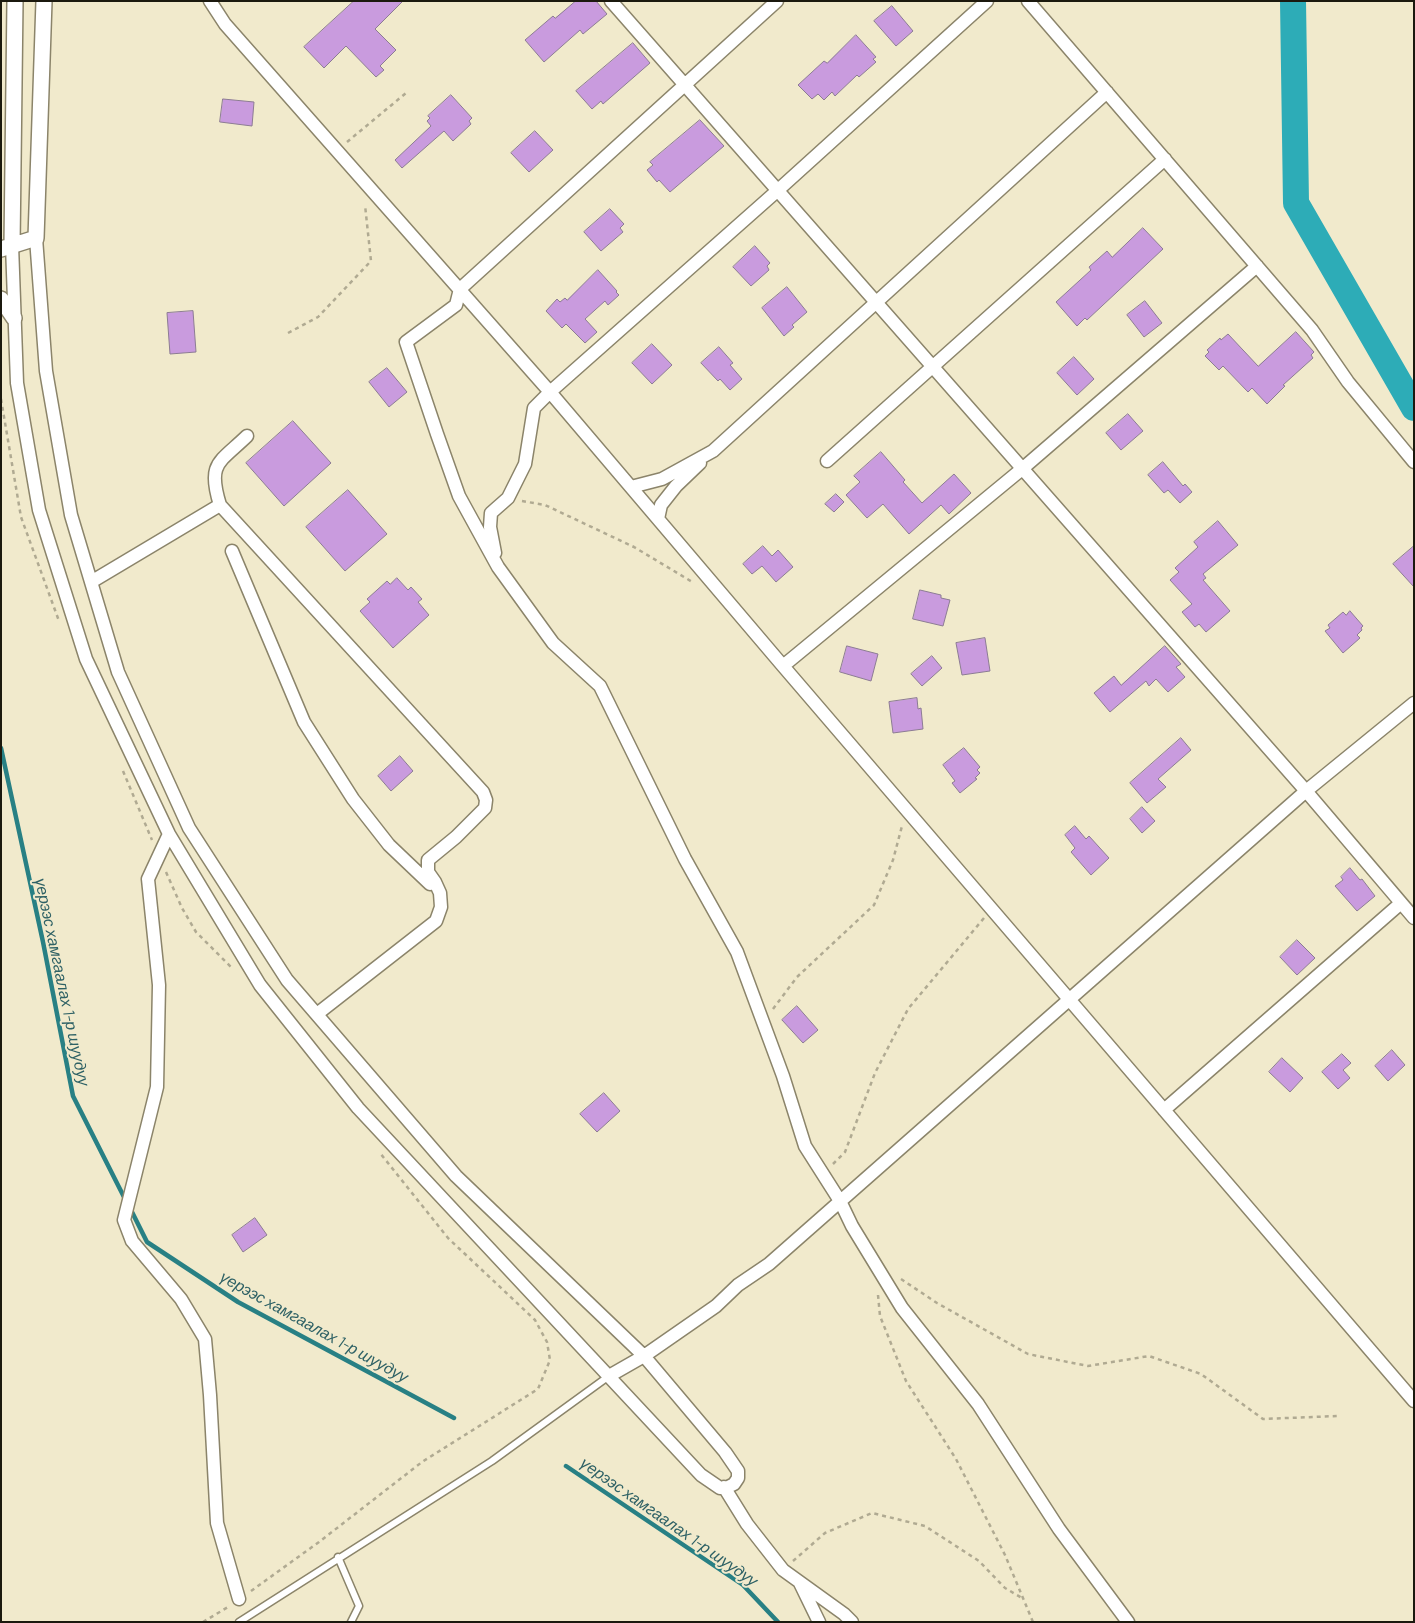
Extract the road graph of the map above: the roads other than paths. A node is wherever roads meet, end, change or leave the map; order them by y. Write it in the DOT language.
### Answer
graph roads {
  1 [pos="16,1"];
  2 [pos="44,1"];
  3 [pos="210,1"];
  4 [pos="611,1"];
  5 [pos="777,1"];
  6 [pos="987,1"];
  7 [pos="1028,1"];
  8 [pos="684,85"];
  9 [pos="1107,92"];
  10 [pos="12,148"];
  11 [pos="1165,159"];
  12 [pos="1,177"];
  13 [pos="777,191"];
  14 [pos="36,238"];
  15 [pos="7,247"];
  16 [pos="1257,266"];
  17 [pos="460,290"];
  18 [pos="1,299"];
  19 [pos="876,303"];
  20 [pos="14,318"];
  21 [pos="931,367"];
  22 [pos="550,392"];
  23 [pos="247,436"];
  24 [pos="713,451"];
  25 [pos="827,461"];
  26 [pos="1414,462"];
  27 [pos="1022,468"];
  28 [pos="631,487"];
  29 [pos="220,504"];
  30 [pos="658,519"];
  31 [pos="232,551"];
  32 [pos="498,567"];
  33 [pos="91,582"];
  34 [pos="783,666"];
  35 [pos="1414,703"];
  36 [pos="1306,791"];
  37 [pos="169,834"];
  38 [pos="440,892"];
  39 [pos="1401,903"];
  40 [pos="1414,918"];
  41 [pos="1068,999"];
  42 [pos="317,1014"];
  43 [pos="1164,1110"];
  44 [pos="840,1201"];
  45 [pos="644,1356"];
  46 [pos="609,1376"];
  47 [pos="1414,1401"];
  48 [pos="724,1488"];
  49 [pos="338,1557"];
  50 [pos="799,1581"];
  51 [pos="239,1599"];
  52 [pos="239,1622"];
  53 [pos="352,1622"];
  54 [pos="818,1622"];
  55 [pos="852,1622"];
  56 [pos="1128,1622"];
  1 -- 10 [label="street"];
  2 -- 14 [label="street"];
  3 -- 17 [label="street"];
  4 -- 8 [label="street"];
  5 -- 8 [label="street"];
  6 -- 13 [label="street"];
  7 -- 9 [label="street"];
  8 -- 13 [label="street"];
  8 -- 17 [label="street"];
  9 -- 11 [label="street"];
  9 -- 19 [label="street"];
  10 -- 12 [label="street"];
  10 -- 15 [label="street"];
  11 -- 16 [label="street"];
  11 -- 21 [label="street"];
  13 -- 19 [label="street"];
  13 -- 22 [label="street"];
  14 -- 15 [label="street"];
  14 -- 33 [label="street"];
  15 -- 20 [label="street"];
  16 -- 26 [label="street"];
  16 -- 27 [label="street"];
  17 -- 22 [label="street"];
  17 -- 32 [label="street"];
  18 -- 20 [label="street"];
  19 -- 21 [label="street"];
  19 -- 24 [label="street"];
  20 -- 37 [label="street"];
  21 -- 25 [label="street"];
  21 -- 27 [label="street"];
  22 -- 28 [label="street"];
  22 -- 32 [label="street"];
  23 -- 29 [label="street"];
  24 -- 28 [label="street"];
  24 -- 30 [label="street"];
  27 -- 34 [label="street"];
  27 -- 36 [label="street"];
  28 -- 30 [label="street"];
  29 -- 33 [label="street"];
  29 -- 38 [label="street"];
  30 -- 34 [label="street"];
  31 -- 38 [label="street"];
  32 -- 44 [label="street"];
  33 -- 42 [label="street"];
  34 -- 41 [label="street"];
  35 -- 36 [label="street"];
  36 -- 39 [label="street"];
  36 -- 41 [label="street"];
  37 -- 46 [label="street"];
  37 -- 51 [label="street"];
  38 -- 42 [label="street"];
  39 -- 40 [label="street"];
  39 -- 43 [label="street"];
  41 -- 43 [label="street"];
  41 -- 44 [label="street"];
  42 -- 45 [label="street"];
  43 -- 47 [label="street"];
  44 -- 45 [label="street"];
  44 -- 56 [label="street"];
  45 -- 46 [label="street"];
  45 -- 48 [label="street"];
  46 -- 48 [label="street"];
  46 -- 49 [label="lane"];
  48 -- 50 [label="street"];
  49 -- 52 [label="lane"];
  49 -- 53 [label="lane"];
  50 -- 54 [label="street"];
  50 -- 55 [label="street"];
}
